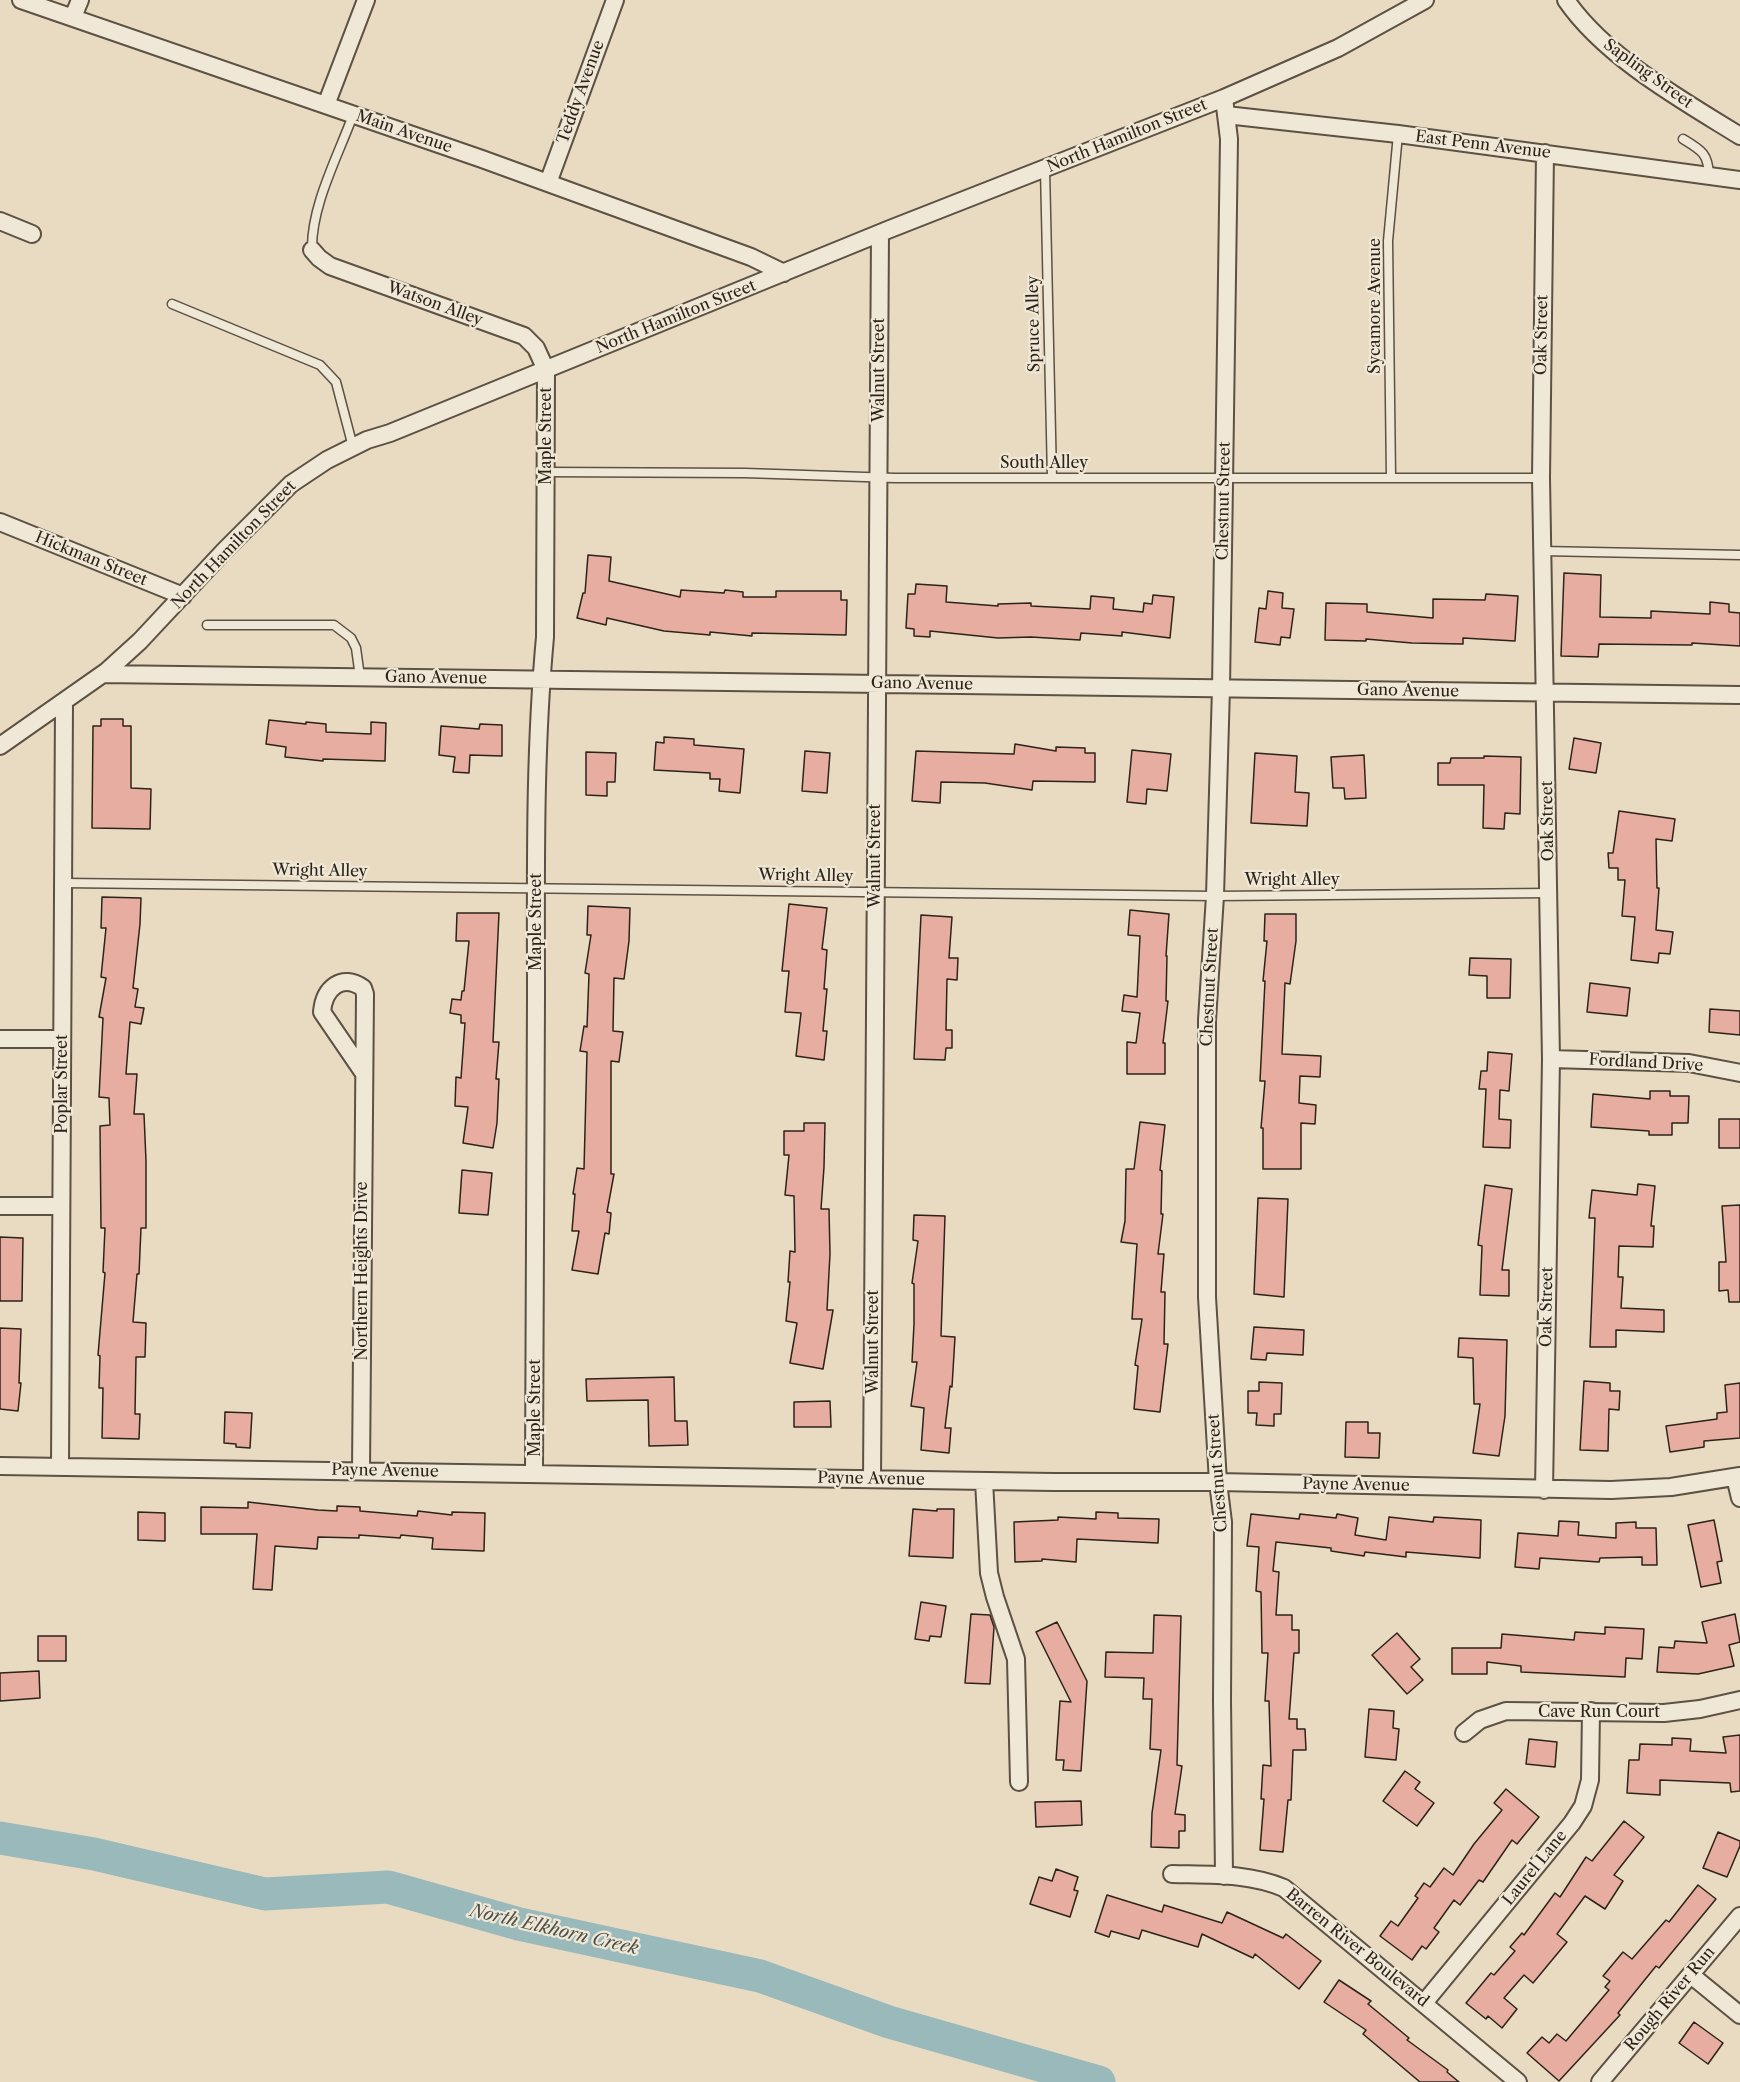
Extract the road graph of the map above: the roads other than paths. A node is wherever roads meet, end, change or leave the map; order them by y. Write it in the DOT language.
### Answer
graph roads {
  1 [pos="21,0"];
  2 [pos="80,0"];
  3 [pos="366,0"];
  4 [pos="615,0"];
  5 [pos="1425,0"];
  6 [pos="1566,0"];
  7 [pos="73,17"];
  8 [pos="326,105"];
  9 [pos="1225,107"];
  10 [pos="353,115"];
  11 [pos="1398,134"];
  12 [pos="1740,136"];
  13 [pos="1683,139"];
  14 [pos="1545,153"];
  15 [pos="1045,169"];
  16 [pos="1709,176"];
  17 [pos="1740,180"];
  18 [pos="548,183"];
  19 [pos="0,221"];
  20 [pos="880,233"];
  21 [pos="32,234"];
  22 [pos="312,250"];
  23 [pos="784,273"];
  24 [pos="172,304"];
  25 [pos="546,370"];
  26 [pos="353,447"];
  27 [pos="546,472"];
  28 [pos="878,477"];
  29 [pos="1052,478"];
  30 [pos="1224,478"];
  31 [pos="1391,478"];
  32 [pos="1541,478"];
  33 [pos="0,522"];
  34 [pos="1542,551"];
  35 [pos="1740,555"];
  36 [pos="183,596"];
  37 [pos="207,626"];
  38 [pos="103,674"];
  39 [pos="360,677"];
  40 [pos="541,680"];
  41 [pos="877,684"];
  42 [pos="1221,688"];
  43 [pos="1545,692"];
  44 [pos="1740,695"];
  45 [pos="64,703"];
  46 [pos="0,746"];
  47 [pos="63,883"];
  48 [pos="536,888"];
  49 [pos="875,892"];
  50 [pos="1549,893"];
  51 [pos="1215,896"];
  52 [pos="0,1039"];
  53 [pos="62,1039"];
  54 [pos="1551,1059"];
  55 [pos="363,1072"];
  56 [pos="1740,1073"];
  57 [pos="0,1206"];
  58 [pos="61,1206"];
  59 [pos="0,1466"];
  60 [pos="60,1466"];
  61 [pos="361,1471"];
  62 [pos="534,1473"];
  63 [pos="1737,1476"];
  64 [pos="872,1479"];
  65 [pos="984,1480"];
  66 [pos="1218,1482"];
  67 [pos="1544,1490"];
  68 [pos="1740,1498"];
  69 [pos="1740,1700"];
  70 [pos="1592,1711"];
  71 [pos="1464,1733"];
  72 [pos="1019,1782"];
  73 [pos="1172,1874"];
  74 [pos="1224,1876"];
  75 [pos="1740,1916"];
  76 [pos="1690,1975"];
  77 [pos="1424,2003"];
  78 [pos="1740,2015"];
  79 [pos="1518,2082"];
  80 [pos="1600,2082"];
  1 -- 7 [label="street, Main Avenue"];
  2 -- 7 [label="street"];
  3 -- 8 [label="street"];
  4 -- 18 [label="street, Teddy Avenue"];
  5 -- 9 [label="street, North Hamilton Street"];
  6 -- 12 [label="street, Sapling Street"];
  7 -- 8 [label="street, Main Avenue"];
  8 -- 10 [label="street, Main Avenue"];
  9 -- 11 [label="street, East Penn Avenue"];
  9 -- 15 [label="street, North Hamilton Street"];
  9 -- 30 [label="street, Chestnut Street"];
  10 -- 18 [label="street, Main Avenue"];
  10 -- 22 [label="lane"];
  11 -- 14 [label="street, East Penn Avenue"];
  11 -- 31 [label="lane, Sycamore Avenue"];
  13 -- 16 [label="lane"];
  14 -- 16 [label="street, East Penn Avenue"];
  14 -- 32 [label="street, Oak Street"];
  15 -- 20 [label="street, North Hamilton Street"];
  15 -- 29 [label="lane, Spruce Alley"];
  16 -- 17 [label="street, East Penn Avenue"];
  18 -- 23 [label="street, Main Avenue"];
  19 -- 21 [label="street"];
  20 -- 23 [label="street, North Hamilton Street"];
  20 -- 28 [label="street, Walnut Street"];
  22 -- 25 [label="street, Watson Alley"];
  23 -- 25 [label="street, North Hamilton Street"];
  24 -- 26 [label="lane"];
  25 -- 26 [label="street, North Hamilton Street"];
  25 -- 27 [label="street, Maple Street"];
  26 -- 36 [label="street, North Hamilton Street"];
  27 -- 28 [label="lane, South Alley"];
  27 -- 40 [label="street, Maple Street"];
  28 -- 29 [label="lane, South Alley"];
  28 -- 41 [label="street, Walnut Street"];
  29 -- 30 [label="lane, South Alley"];
  30 -- 31 [label="lane, South Alley"];
  30 -- 42 [label="street, Chestnut Street"];
  31 -- 32 [label="lane, South Alley"];
  32 -- 34 [label="street, Oak Street"];
  33 -- 36 [label="street, Hickman Street"];
  34 -- 35 [label="lane"];
  34 -- 43 [label="street, Oak Street"];
  36 -- 38 [label="street, North Hamilton Street"];
  37 -- 39 [label="lane"];
  38 -- 39 [label="street, Gano Avenue"];
  38 -- 45 [label="street, North Hamilton Street"];
  39 -- 40 [label="street, Gano Avenue"];
  40 -- 41 [label="street, Gano Avenue"];
  40 -- 48 [label="street, Maple Street"];
  41 -- 42 [label="street, Gano Avenue"];
  41 -- 49 [label="street, Walnut Street"];
  42 -- 43 [label="street, Gano Avenue"];
  42 -- 51 [label="street, Chestnut Street"];
  43 -- 44 [label="street, Gano Avenue"];
  43 -- 50 [label="street, Oak Street"];
  45 -- 46 [label="street, North Hamilton Street"];
  45 -- 47 [label="street, Poplar Street"];
  47 -- 48 [label="lane, Wright Alley"];
  47 -- 53 [label="street, Poplar Street"];
  48 -- 49 [label="lane, Wright Alley"];
  48 -- 62 [label="street, Maple Street"];
  49 -- 51 [label="lane, Wright Alley"];
  49 -- 64 [label="street, Walnut Street"];
  50 -- 51 [label="lane, Wright Alley"];
  50 -- 54 [label="street, Oak Street"];
  51 -- 66 [label="street, Chestnut Street"];
  52 -- 53 [label="street"];
  53 -- 58 [label="street, Poplar Street"];
  54 -- 56 [label="street, Fordland Drive"];
  54 -- 67 [label="street, Oak Street"];
  55 -- 55 [label="street, Northern Heights Drive"];
  55 -- 61 [label="street, Northern Heights Drive"];
  57 -- 58 [label="street"];
  58 -- 60 [label="street, Poplar Street"];
  59 -- 60 [label="street, Payne Avenue"];
  60 -- 61 [label="street, Payne Avenue"];
  61 -- 62 [label="street, Payne Avenue"];
  62 -- 64 [label="street, Payne Avenue"];
  63 -- 67 [label="street, Payne Avenue"];
  63 -- 68 [label="street"];
  64 -- 65 [label="street, Payne Avenue"];
  65 -- 66 [label="street, Payne Avenue"];
  65 -- 72 [label="street"];
  66 -- 67 [label="street, Payne Avenue"];
  66 -- 74 [label="street, Chestnut Street"];
  69 -- 70 [label="street, Cave Run Court"];
  70 -- 71 [label="street, Cave Run Court"];
  70 -- 77 [label="street, Laurel Lane"];
  73 -- 74 [label="street, Barren River Boulevard"];
  74 -- 77 [label="street, Barren River Boulevard"];
  75 -- 76 [label="street, Rough River Run"];
  76 -- 78 [label="street"];
  76 -- 80 [label="street, Rough River Run"];
  77 -- 79 [label="street, Barren River Boulevard"];
}
